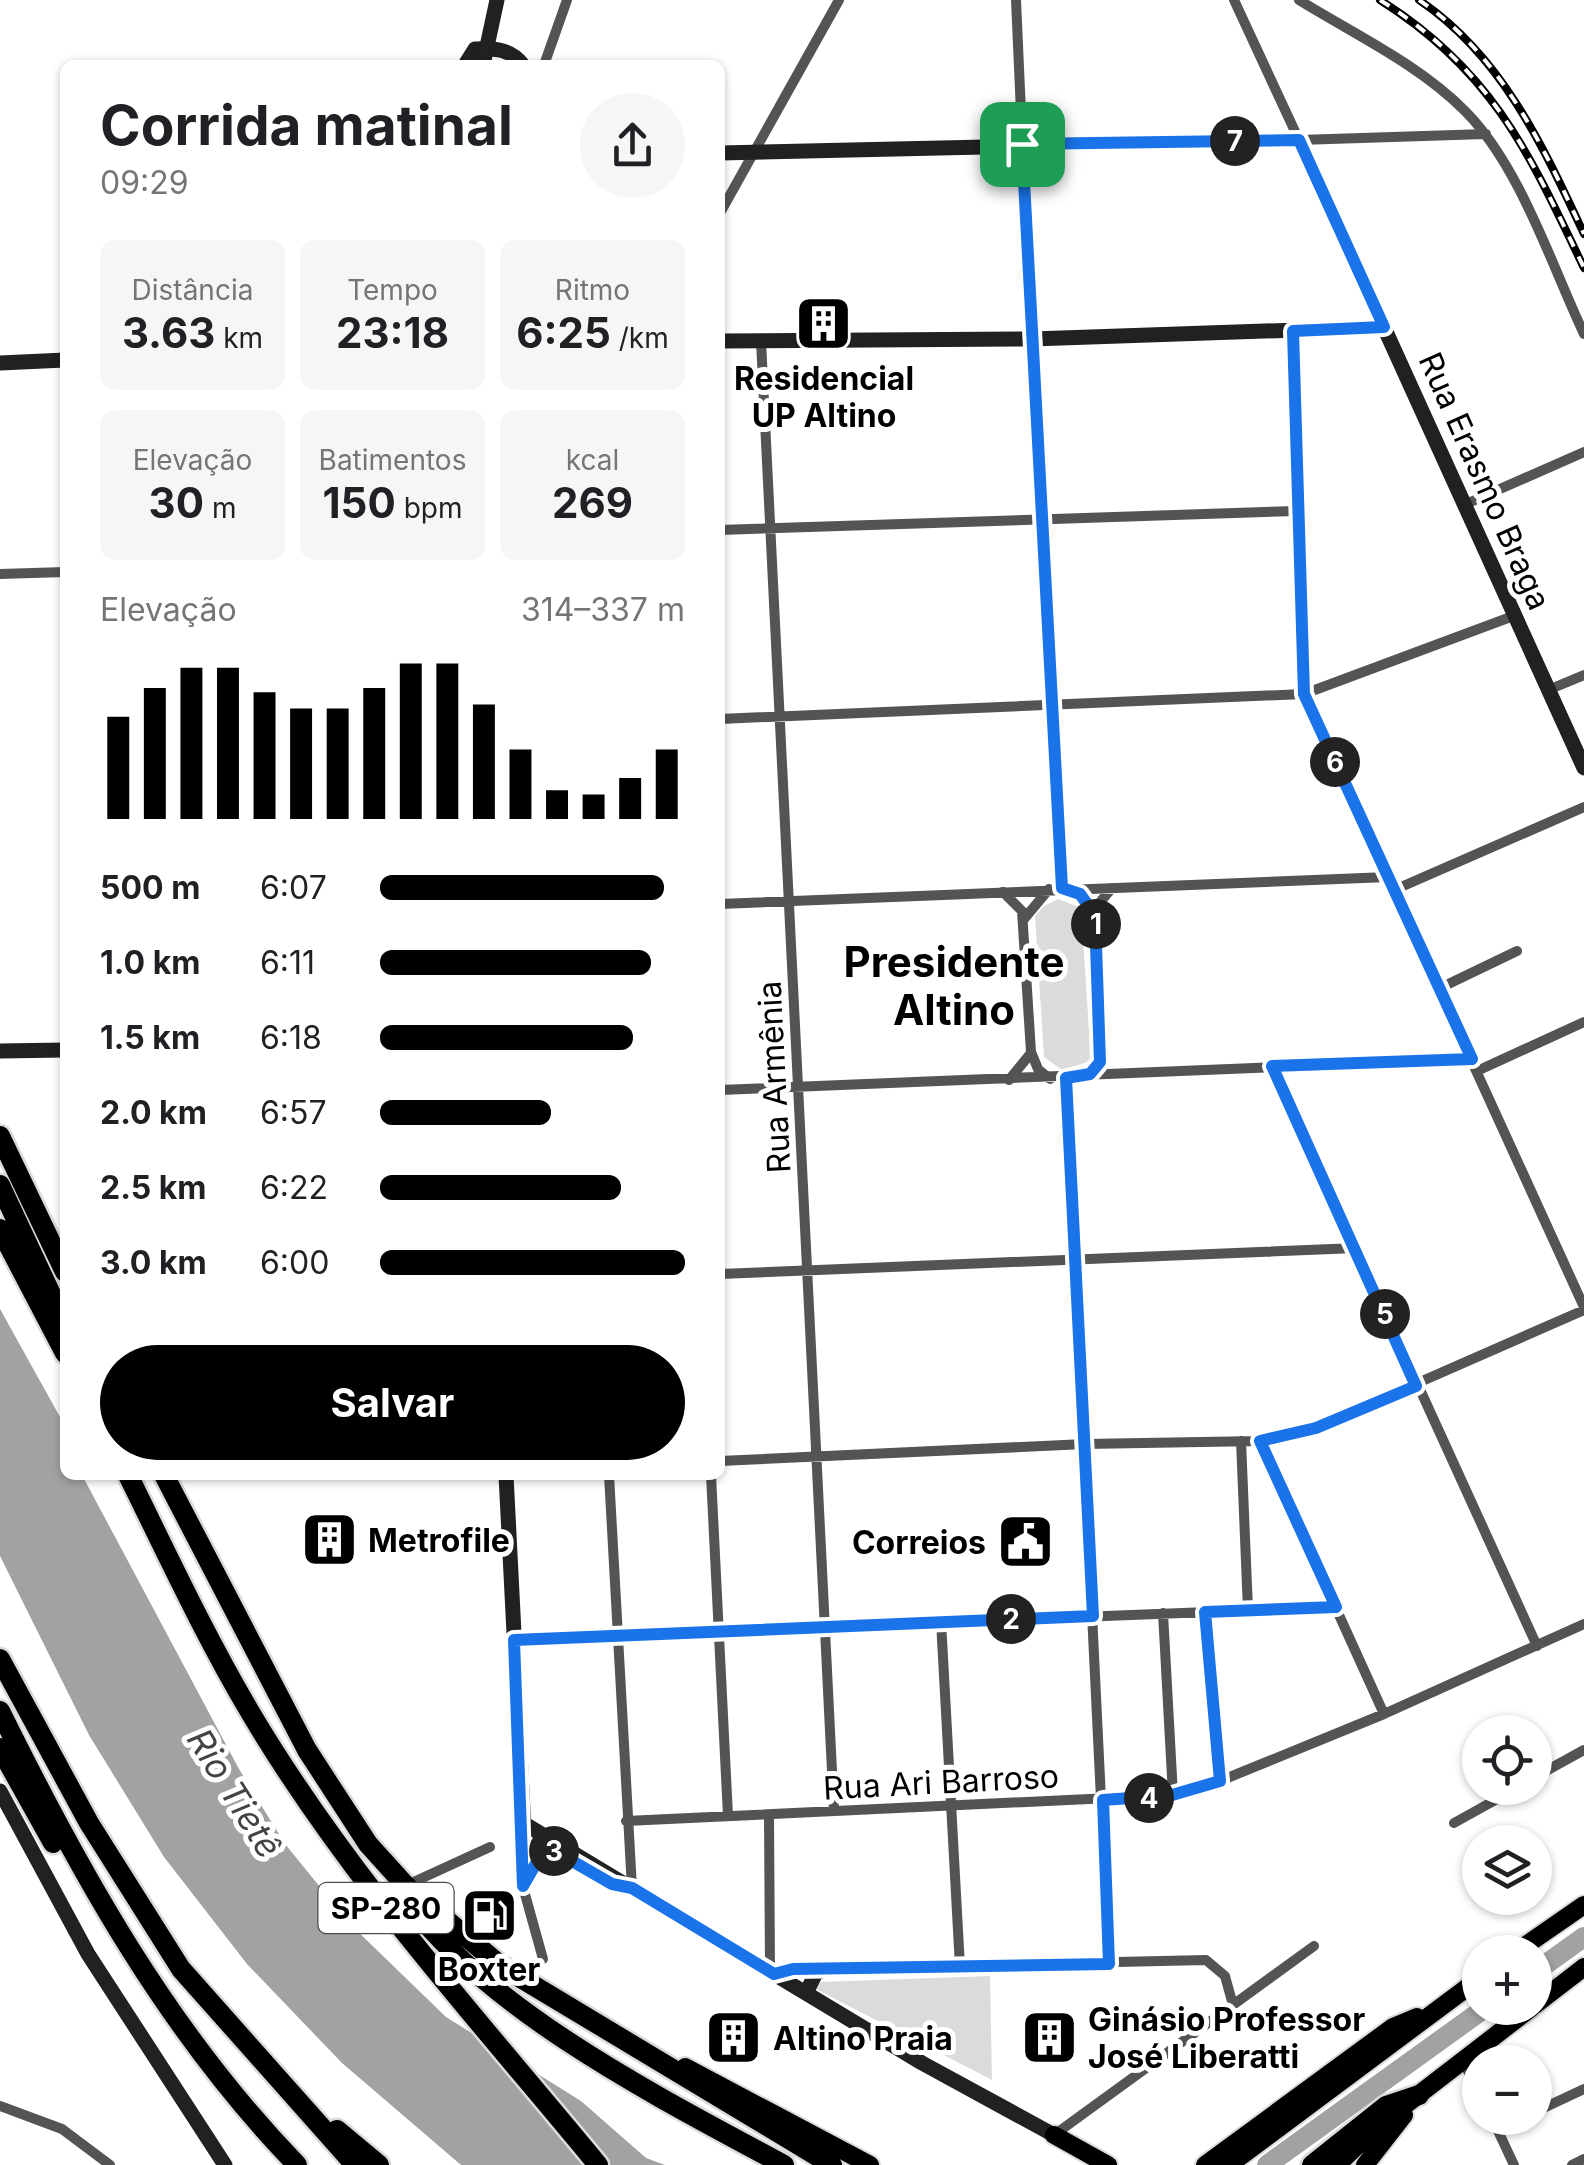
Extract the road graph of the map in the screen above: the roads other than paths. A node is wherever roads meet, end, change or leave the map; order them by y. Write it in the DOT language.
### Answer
graph roads {
  1 [pos="497,0"];
  2 [pos="566,0"];
  3 [pos="839,0"];
  4 [pos="1016,0"];
  5 [pos="1234,0"];
  6 [pos="1299,0"];
  7 [pos="469,60"];
  8 [pos="484,60"];
  9 [pos="518,60"];
  10 [pos="546,60"];
  11 [pos="1486,134"];
  12 [pos="1299,140"];
  13 [pos="1022,144"];
  14 [pos="725,154"];
  15 [pos="753,154"];
  16 [pos="725,204"];
  17 [pos="1384,327"];
  18 [pos="1293,331"];
  19 [pos="1584,334"];
  20 [pos="1032,339"];
  21 [pos="725,341"];
  22 [pos="762,342"];
  23 [pos="60,360"];
  24 [pos="0,364"];
  25 [pos="1584,452"];
  26 [pos="1466,504"];
  27 [pos="1295,511"];
  28 [pos="1039,518"];
  29 [pos="774,528"];
  30 [pos="725,530"];
  31 [pos="60,572"];
  32 [pos="0,574"];
  33 [pos="1516,615"];
  34 [pos="1584,674"];
  35 [pos="1548,690"];
  36 [pos="1304,694"];
  37 [pos="1050,705"];
  38 [pos="781,716"];
  39 [pos="725,719"];
  40 [pos="1584,768"];
  41 [pos="1584,806"];
  42 [pos="1388,878"];
  43 [pos="1049,888"];
  44 [pos="1067,888"];
  45 [pos="1112,888"];
  46 [pos="1394,890"];
  47 [pos="1002,892"];
  48 [pos="791,902"];
  49 [pos="725,904"];
  50 [pos="1095,915"];
  51 [pos="1024,919"];
  52 [pos="1517,951"];
  53 [pos="1440,988"];
  54 [pos="1584,1022"];
  55 [pos="60,1050"];
  56 [pos="6,1051"];
  57 [pos="1031,1052"];
  58 [pos="1101,1055"];
  59 [pos="1472,1059"];
  60 [pos="0,1064"];
  61 [pos="1272,1066"];
  62 [pos="1478,1071"];
  63 [pos="1115,1075"];
  64 [pos="1082,1076"];
  65 [pos="1050,1078"];
  66 [pos="1066,1078"];
  67 [pos="1008,1080"];
  68 [pos="799,1086"];
  69 [pos="725,1090"];
  70 [pos="0,1136"];
  71 [pos="0,1185"];
  72 [pos="0,1229"];
  73 [pos="1356,1248"];
  74 [pos="1073,1260"];
  75 [pos="60,1262"];
  76 [pos="809,1271"];
  77 [pos="725,1274"];
  78 [pos="1584,1308"];
  79 [pos="60,1313"];
  80 [pos="60,1343"];
  81 [pos="1416,1386"];
  82 [pos="1241,1441"];
  83 [pos="1260,1441"];
  84 [pos="1085,1444"];
  85 [pos="816,1459"];
  86 [pos="725,1462"];
  87 [pos="130,1480"];
  88 [pos="167,1480"];
  89 [pos="506,1480"];
  90 [pos="610,1480"];
  91 [pos="711,1480"];
  92 [pos="1336,1607"];
  93 [pos="1248,1610"];
  94 [pos="1205,1612"];
  95 [pos="1163,1613"];
  96 [pos="1093,1616"];
  97 [pos="941,1621"];
  98 [pos="1584,1624"];
  99 [pos="826,1625"];
  100 [pos="720,1629"];
  101 [pos="618,1633"];
  102 [pos="514,1640"];
  103 [pos="1538,1646"];
  104 [pos="0,1658"];
  105 [pos="0,1711"];
  106 [pos="1384,1714"];
  107 [pos="0,1748"];
  108 [pos="1584,1750"];
  109 [pos="1552,1768"];
  110 [pos="1220,1781"];
  111 [pos="0,1791"];
  112 [pos="1172,1795"];
  113 [pos="1103,1800"];
  114 [pos="1486,1805"];
  115 [pos="952,1806"];
  116 [pos="834,1811"];
  117 [pos="728,1816"];
  118 [pos="769,1816"];
  119 [pos="626,1820"];
  120 [pos="1454,1823"];
  121 [pos="524,1829"];
  122 [pos="546,1846"];
  123 [pos="490,1847"];
  124 [pos="404,1882"];
  125 [pos="523,1886"];
  126 [pos="632,1888"];
  127 [pos="1584,1891"];
  128 [pos="1579,1909"];
  129 [pos="1541,1935"];
  130 [pos="1314,1946"];
  131 [pos="543,1960"];
  132 [pos="136,1962"];
  133 [pos="1109,1964"];
  134 [pos="960,1966"];
  135 [pos="826,1969"];
  136 [pos="1583,1970"];
  137 [pos="772,1973"];
  138 [pos="1462,1991"];
  139 [pos="1552,1992"];
  140 [pos="806,1993"];
  141 [pos="1233,2004"];
  142 [pos="1436,2010"];
  143 [pos="1508,2025"];
  144 [pos="622,2038"];
  145 [pos="1483,2045"];
  146 [pos="1462,2061"];
  147 [pos="278,2080"];
  148 [pos="1584,2089"];
  149 [pos="1419,2095"];
  150 [pos="1552,2104"];
  151 [pos="4,2107"];
  152 [pos="0,2120"];
  153 [pos="1054,2135"];
  154 [pos="1501,2135"];
  155 [pos="96,2155"];
  156 [pos="1584,2159"];
  157 [pos="1078,2160"];
  158 [pos="221,2162"];
  159 [pos="1512,2162"];
  160 [pos="87,2165"];
  161 [pos="110,2165"];
  162 [pos="297,2165"];
  163 [pos="354,2165"];
  164 [pos="378,2165"];
  165 [pos="598,2165"];
  166 [pos="784,2165"];
  167 [pos="832,2165"];
  168 [pos="870,2165"];
  169 [pos="1094,2165"];
  170 [pos="1108,2165"];
  171 [pos="1205,2165"];
  172 [pos="1228,2165"];
  173 [pos="1312,2165"];
  174 [pos="1337,2165"];
  175 [pos="1364,2165"];
  176 [pos="1498,2165"];
  177 [pos="1572,2165"];
  1 -- 8 [label="street, bridge"];
  2 -- 10 [label="street"];
  3 -- 15 [label="street"];
  4 -- 13 [label="street"];
  5 -- 12 [label="street, Rua Erasmo Braga"];
  6 -- 11 [label="street"];
  7 -- 9 [label="street"];
  11 -- 12 [label="street"];
  11 -- 19 [label="street"];
  12 -- 13 [label="street"];
  12 -- 17 [label="street, Rua Erasmo Braga"];
  13 -- 15 [label="street"];
  13 -- 20 [label="street"];
  14 -- 15 [label="street"];
  15 -- 16 [label="street"];
  17 -- 18 [label="street"];
  17 -- 26 [label="street, Rua Erasmo Braga"];
  18 -- 20 [label="street"];
  18 -- 27 [label="street"];
  20 -- 22 [label="street"];
  20 -- 28 [label="street"];
  21 -- 22 [label="street"];
  22 -- 29 [label="street, Rua Armênia"];
  23 -- 24 [label="street"];
  25 -- 26 [label="street"];
  26 -- 33 [label="street, Rua Erasmo Braga"];
  27 -- 28 [label="street"];
  27 -- 36 [label="street"];
  28 -- 29 [label="street"];
  28 -- 37 [label="street"];
  29 -- 30 [label="street"];
  29 -- 38 [label="street, Rua Armênia"];
  31 -- 32 [label="street"];
  33 -- 35 [label="street, Rua Erasmo Braga"];
  33 -- 36 [label="street"];
  34 -- 35 [label="street"];
  35 -- 40 [label="street, Rua Erasmo Braga"];
  36 -- 37 [label="street"];
  36 -- 42 [label="street"];
  37 -- 38 [label="street"];
  37 -- 44 [label="street"];
  38 -- 39 [label="street"];
  38 -- 48 [label="street, Rua Armênia"];
  41 -- 46 [label="street"];
  42 -- 45 [label="street"];
  42 -- 46 [label="street"];
  43 -- 44 [label="street"];
  43 -- 47 [label="street"];
  43 -- 51 [label="street"];
  44 -- 45 [label="street"];
  44 -- 50 [label="street"];
  45 -- 50 [label="street"];
  46 -- 53 [label="street"];
  47 -- 48 [label="street"];
  47 -- 51 [label="street"];
  48 -- 49 [label="street"];
  48 -- 68 [label="street, Rua Armênia"];
  50 -- 58 [label="street"];
  51 -- 57 [label="street"];
  52 -- 53 [label="street"];
  53 -- 59 [label="street"];
  54 -- 62 [label="street"];
  55 -- 56 [label="street"];
  56 -- 60 [label="street"];
  57 -- 65 [label="street"];
  57 -- 67 [label="street"];
  58 -- 63 [label="street"];
  58 -- 64 [label="street"];
  59 -- 61 [label="street"];
  59 -- 62 [label="street"];
  61 -- 63 [label="street"];
  61 -- 73 [label="street"];
  62 -- 78 [label="street"];
  63 -- 64 [label="street"];
  64 -- 66 [label="street"];
  65 -- 66 [label="street"];
  65 -- 67 [label="street"];
  66 -- 74 [label="street"];
  67 -- 68 [label="street"];
  68 -- 69 [label="street"];
  68 -- 76 [label="street, Rua Armênia"];
  70 -- 75 [label="highway"];
  71 -- 79 [label="highway"];
  72 -- 80 [label="highway"];
  73 -- 74 [label="street"];
  73 -- 81 [label="street"];
  74 -- 76 [label="street"];
  74 -- 84 [label="street"];
  76 -- 77 [label="street"];
  76 -- 85 [label="street, Rua Armênia"];
  78 -- 81 [label="street"];
  81 -- 83 [label="street"];
  81 -- 103 [label="street"];
  82 -- 83 [label="street"];
  82 -- 84 [label="street"];
  82 -- 93 [label="street"];
  83 -- 92 [label="street"];
  84 -- 85 [label="street"];
  84 -- 96 [label="street"];
  85 -- 86 [label="street"];
  85 -- 99 [label="street, Rua Armênia"];
  87 -- 165 [label="highway, SP-280"];
  88 -- 124 [label="highway"];
  89 -- 102 [label="street"];
  90 -- 101 [label="street"];
  91 -- 100 [label="street"];
  92 -- 93 [label="street"];
  92 -- 106 [label="street"];
  93 -- 94 [label="street"];
  94 -- 95 [label="street"];
  94 -- 110 [label="street"];
  95 -- 96 [label="street"];
  95 -- 112 [label="street"];
  96 -- 97 [label="street"];
  96 -- 113 [label="street"];
  97 -- 99 [label="street"];
  97 -- 115 [label="street"];
  98 -- 103 [label="street, Rua Ari Barroso"];
  99 -- 100 [label="street"];
  99 -- 116 [label="street, Rua Armênia"];
  100 -- 101 [label="street"];
  100 -- 117 [label="street"];
  101 -- 102 [label="street"];
  101 -- 119 [label="street"];
  102 -- 121 [label="street"];
  103 -- 106 [label="street, Rua Ari Barroso"];
  104 -- 147 [label="highway"];
  105 -- 132 [label="highway"];
  106 -- 110 [label="street, Rua Ari Barroso"];
  107 -- 132 [label="highway"];
  108 -- 109 [label="street"];
  110 -- 112 [label="street, Rua Ari Barroso"];
  111 -- 158 [label="street"];
  112 -- 113 [label="street, Rua Ari Barroso"];
  113 -- 115 [label="street, Rua Ari Barroso"];
  113 -- 133 [label="street"];
  114 -- 120 [label="street"];
  115 -- 116 [label="street, Rua Ari Barroso"];
  115 -- 134 [label="street"];
  116 -- 118 [label="street, Rua Ari Barroso"];
  117 -- 118 [label="street, Rua Ari Barroso"];
  117 -- 119 [label="street, Rua Ari Barroso"];
  118 -- 137 [label="street"];
  119 -- 126 [label="street"];
  121 -- 122 [label="street"];
  121 -- 125 [label="street"];
  121 -- 126 [label="street"];
  122 -- 125 [label="street"];
  122 -- 126 [label="street"];
  123 -- 124 [label="street"];
  124 -- 144 [label="highway"];
  124 -- 166 [label="highway"];
  125 -- 131 [label="street"];
  126 -- 137 [label="street"];
  127 -- 128 [label="main road"];
  128 -- 129 [label="main road"];
  130 -- 141 [label="street"];
  132 -- 162 [label="highway"];
  133 -- 134 [label="street"];
  133 -- 141 [label="street"];
  134 -- 135 [label="street"];
  135 -- 137 [label="street"];
  135 -- 140 [label="street"];
  136 -- 139 [label="main road"];
  137 -- 140 [label="street"];
  138 -- 142 [label="main road"];
  140 -- 153 [label="street"];
  141 -- 153 [label="street"];
  142 -- 171 [label="main road"];
  142 -- 172 [label="main road"];
  143 -- 145 [label="main road"];
  144 -- 167 [label="highway"];
  144 -- 168 [label="main road"];
  146 -- 149 [label="main road"];
  147 -- 163 [label="highway"];
  147 -- 164 [label="highway"];
  148 -- 150 [label="street"];
  149 -- 173 [label="highway"];
  149 -- 174 [label="main road"];
  149 -- 175 [label="main road"];
  151 -- 152 [label="street"];
  151 -- 155 [label="street"];
  153 -- 157 [label="main road"];
  153 -- 170 [label="main road"];
  154 -- 159 [label="street"];
  155 -- 160 [label="street"];
  155 -- 161 [label="street"];
  156 -- 177 [label="street"];
  157 -- 169 [label="main road"];
  159 -- 176 [label="street"];
}
